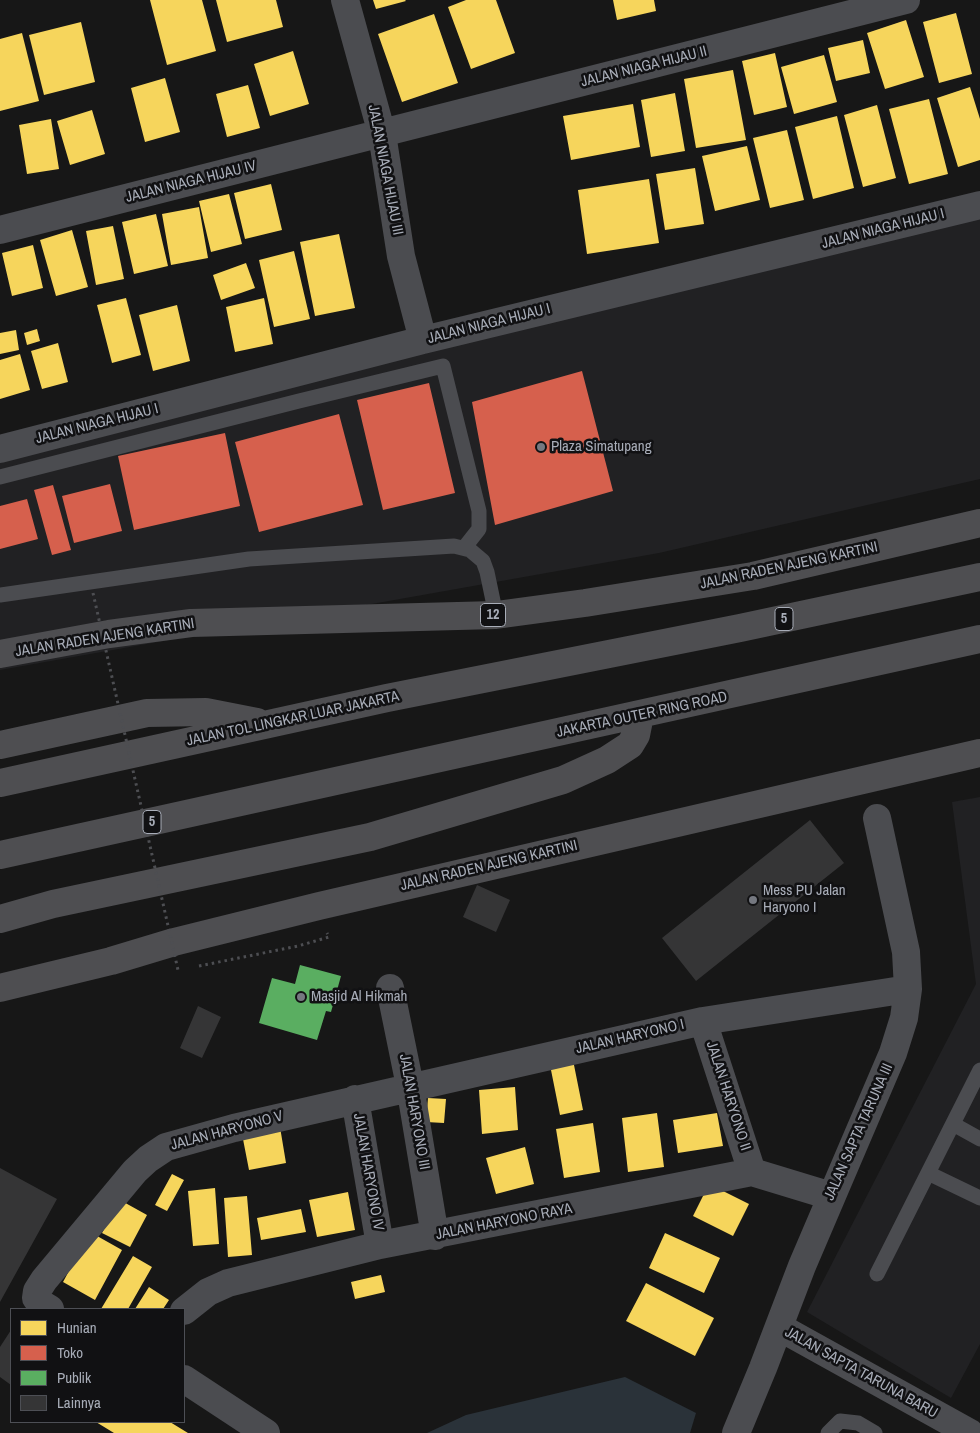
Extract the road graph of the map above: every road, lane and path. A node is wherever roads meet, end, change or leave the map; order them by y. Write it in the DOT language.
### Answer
graph roads {
  1 [pos="345,0"];
  2 [pos="906,0"];
  3 [pos="382,134"];
  4 [pos="980,205"];
  5 [pos="0,230"];
  6 [pos="423,340"];
  7 [pos="0,449"];
  8 [pos="0,477"];
  9 [pos="980,523"];
  10 [pos="464,548"];
  11 [pos="980,577"];
  12 [pos="93,593"];
  13 [pos="0,595"];
  14 [pos="496,615"];
  15 [pos="980,639"];
  16 [pos="0,654"];
  17 [pos="644,714"];
  18 [pos="266,724"];
  19 [pos="0,745"];
  20 [pos="980,754"];
  21 [pos="0,783"];
  22 [pos="878,818"];
  23 [pos="0,855"];
  24 [pos="0,919"];
  25 [pos="298,946"];
  26 [pos="197,967"];
  27 [pos="188,969"];
  28 [pos="0,988"];
  29 [pos="390,988"];
  30 [pos="908,989"];
  31 [pos="703,1021"];
  32 [pos="980,1070"];
  33 [pos="410,1086"];
  34 [pos="355,1099"];
  35 [pos="952,1124"];
  36 [pos="980,1139"];
  37 [pos="752,1172"];
  38 [pos="928,1173"];
  39 [pos="831,1196"];
  40 [pos="980,1198"];
  41 [pos="435,1236"];
  42 [pos="380,1245"];
  43 [pos="877,1274"];
  44 [pos="48,1308"];
  45 [pos="185,1310"];
  46 [pos="779,1327"];
  47 [pos="185,1380"];
  48 [pos="266,1433"];
  49 [pos="736,1433"];
  50 [pos="828,1433"];
  51 [pos="874,1433"];
  52 [pos="970,1433"];
  1 -- 3 [label="street, JALAN NIAGA HIJAU III"];
  2 -- 3 [label="street, JALAN NIAGA HIJAU II"];
  3 -- 5 [label="street, JALAN NIAGA HIJAU IV"];
  3 -- 6 [label="street, JALAN NIAGA HIJAU III"];
  4 -- 6 [label="street, JALAN NIAGA HIJAU I"];
  6 -- 7 [label="street, JALAN NIAGA HIJAU I"];
  8 -- 10 [label="lane"];
  9 -- 14 [label="highway, JALAN RADEN AJENG KARTINI / 12"];
  10 -- 13 [label="lane"];
  10 -- 14 [label="lane"];
  11 -- 18 [label="highway, JALAN TOL LINGKAR LUAR JAKARTA / 5"];
  12 -- 27 [label="path, bridge"];
  14 -- 16 [label="highway, JALAN RADEN AJENG KARTINI / 12"];
  15 -- 17 [label="highway, JAKARTA OUTER RING ROAD / 5"];
  17 -- 23 [label="highway, 5"];
  17 -- 24 [label="highway"];
  18 -- 19 [label="highway"];
  18 -- 21 [label="highway, JALAN TOL LINGKAR LUAR JAKARTA / 5"];
  20 -- 28 [label="highway, JALAN RADEN AJENG KARTINI"];
  22 -- 30 [label="street, JALAN SAPTA TARUNA III"];
  25 -- 26 [label="path"];
  29 -- 33 [label="street, JALAN HARYONO III"];
  30 -- 31 [label="street, JALAN HARYONO I"];
  30 -- 39 [label="street, JALAN SAPTA TARUNA III"];
  31 -- 33 [label="street, JALAN HARYONO I"];
  31 -- 37 [label="street, JALAN HARYONO II"];
  32 -- 35 [label="lane"];
  33 -- 34 [label="street, JALAN HARYONO I"];
  33 -- 41 [label="street, JALAN HARYONO III"];
  34 -- 42 [label="street, JALAN HARYONO IV"];
  34 -- 44 [label="street, JALAN HARYONO V"];
  35 -- 36 [label="lane"];
  35 -- 38 [label="lane"];
  37 -- 39 [label="street, JALAN HARYONO RAYA"];
  37 -- 41 [label="street, JALAN HARYONO RAYA"];
  38 -- 40 [label="lane"];
  38 -- 43 [label="lane"];
  39 -- 46 [label="street, JALAN SAPTA TARUNA III"];
  41 -- 42 [label="street, JALAN HARYONO RAYA"];
  42 -- 45 [label="street, JALAN HARYONO RAYA"];
  46 -- 49 [label="street, JALAN SAPTA TARUNA III"];
  46 -- 52 [label="street, JALAN SAPTA TARUNA BARU"];
  47 -- 48 [label="street"];
  50 -- 51 [label="lane"];
}
